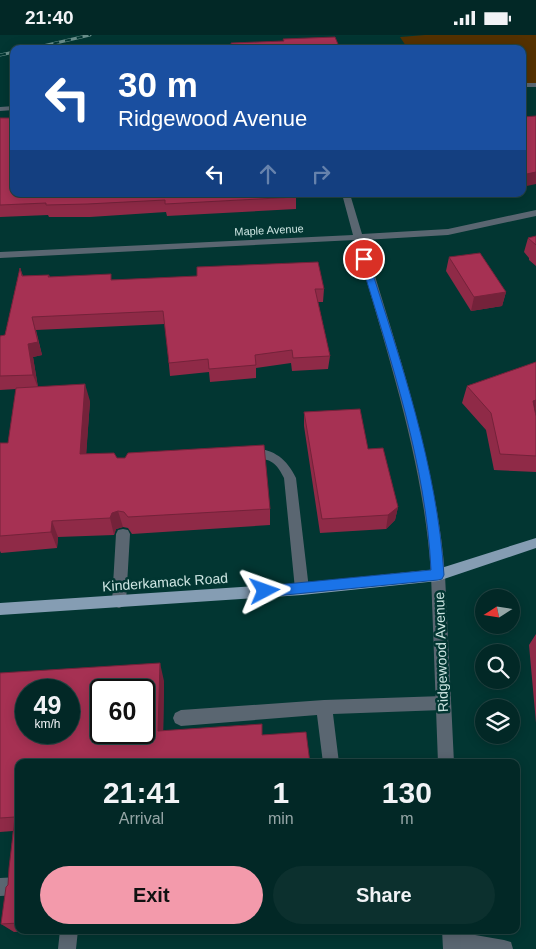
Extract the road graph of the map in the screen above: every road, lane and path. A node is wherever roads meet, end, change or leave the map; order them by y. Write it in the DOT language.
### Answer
graph roads {
  1 [pos="347,197"];
  2 [pos="536,213"];
  3 [pos="358,237"];
  4 [pos="0,255"];
  5 [pos="238,453"];
  6 [pos="123,535"];
  7 [pos="536,543"];
  8 [pos="438,575"];
  9 [pos="302,589"];
  10 [pos="119,602"];
  11 [pos="0,609"];
  12 [pos="443,703"];
  13 [pos="324,707"];
  14 [pos="182,718"];
  15 [pos="330,759"];
  16 [pos="446,759"];
  17 [pos="15,886"];
  18 [pos="0,887"];
  19 [pos="69,934"];
  20 [pos="452,940"];
  21 [pos="67,949"];
  22 [pos="504,949"];
  1 -- 3 [label="street, Ridgewood Avenue"];
  2 -- 3 [label="street, Maple Avenue"];
  3 -- 4 [label="street, Maple Avenue"];
  3 -- 8 [label="street, Ridgewood Avenue"];
  5 -- 9 [label="street"];
  6 -- 10 [label="street"];
  7 -- 8 [label="main road, Kinderkamack Road"];
  8 -- 9 [label="main road, Kinderkamack Road"];
  8 -- 12 [label="street, Ridgewood Avenue"];
  9 -- 10 [label="main road, Kinderkamack Road"];
  10 -- 11 [label="main road, Kinderkamack Road"];
  12 -- 13 [label="street"];
  12 -- 16 [label="street, Ridgewood Avenue"];
  13 -- 14 [label="street"];
  13 -- 15 [label="street"];
  17 -- 18 [label="street"];
  19 -- 21 [label="street"];
  20 -- 22 [label="street"];
}
